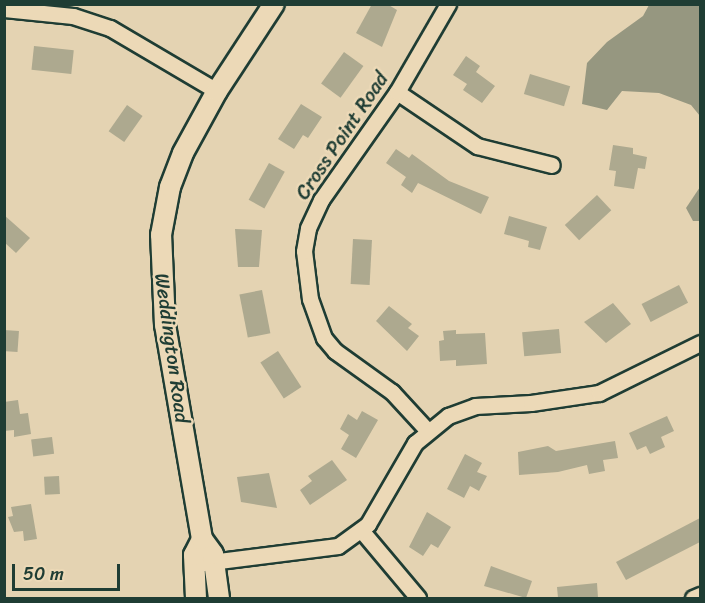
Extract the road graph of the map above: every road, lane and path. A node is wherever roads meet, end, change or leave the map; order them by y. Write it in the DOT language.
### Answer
graph roads {
  1 [pos="274,4"];
  2 [pos="448,4"];
  3 [pos="4,9"];
  4 [pos="217,91"];
  5 [pos="397,92"];
  6 [pos="552,165"];
  7 [pos="700,343"];
  8 [pos="427,430"];
  9 [pos="361,530"];
  10 [pos="202,539"];
  11 [pos="215,562"];
  12 [pos="195,564"];
  13 [pos="700,595"];
  14 [pos="196,598"];
  15 [pos="219,598"];
  16 [pos="418,598"];
  17 [pos="693,598"];
  1 -- 4 [label="main road, Weddington Road"];
  2 -- 5 [label="street, Cross Point Road"];
  3 -- 4 [label="street"];
  4 -- 10 [label="main road, Weddington Road"];
  5 -- 6 [label="street"];
  5 -- 8 [label="street, Cross Point Road"];
  7 -- 8 [label="street"];
  8 -- 9 [label="street"];
  9 -- 11 [label="street"];
  9 -- 16 [label="street"];
  10 -- 11 [label="main road, Weddington Road"];
  10 -- 12 [label="main road, Weddington Road"];
  11 -- 12 [label="street"];
  11 -- 15 [label="main road, Weddington Road"];
  12 -- 14 [label="main road, Weddington Road"];
  13 -- 17 [label="street"];
}
